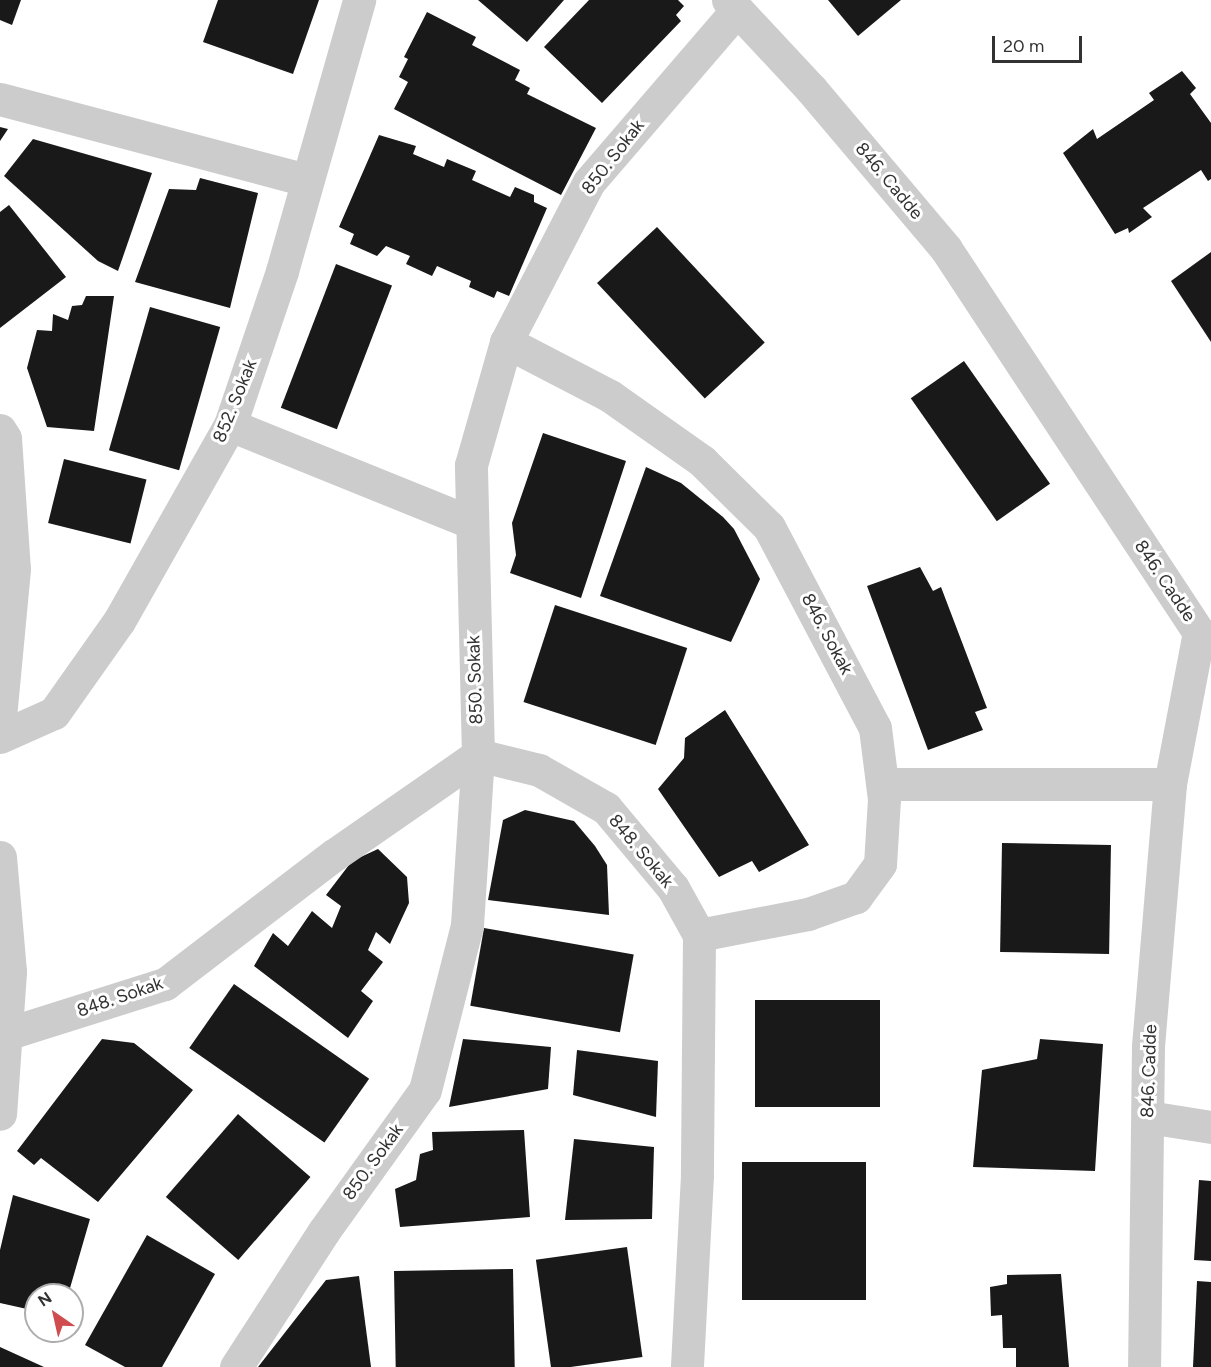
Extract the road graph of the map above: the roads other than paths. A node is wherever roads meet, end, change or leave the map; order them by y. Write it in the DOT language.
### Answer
graph roads {
  1 [pos="359,0"];
  2 [pos="733,5"];
  3 [pos="0,99"];
  4 [pos="306,180"];
  5 [pos="506,342"];
  6 [pos="230,425"];
  7 [pos="0,430"];
  8 [pos="472,523"];
  9 [pos="1207,633"];
  10 [pos="0,716"];
  11 [pos="0,737"];
  12 [pos="478,755"];
  13 [pos="883,784"];
  14 [pos="1170,784"];
  15 [pos="0,857"];
  16 [pos="699,935"];
  17 [pos="6,1034"];
  18 [pos="0,1114"];
  19 [pos="1148,1117"];
  20 [pos="1211,1127"];
  21 [pos="237,1367"];
  22 [pos="687,1367"];
  23 [pos="1144,1367"];
  1 -- 4 [label="street, 852. Sokak"];
  2 -- 5 [label="street, 850. Sokak"];
  2 -- 9 [label="street, 846. Cadde"];
  3 -- 4 [label="street"];
  4 -- 6 [label="street, 852. Sokak"];
  5 -- 8 [label="street, 850. Sokak"];
  5 -- 13 [label="street, 846. Sokak"];
  6 -- 8 [label="street"];
  6 -- 11 [label="street, 852. Sokak"];
  7 -- 10 [label="street"];
  8 -- 12 [label="street, 850. Sokak"];
  9 -- 14 [label="street, 846. Cadde"];
  12 -- 16 [label="street, 848. Sokak"];
  12 -- 17 [label="street, 848. Sokak"];
  12 -- 21 [label="street, 850. Sokak"];
  13 -- 14 [label="street"];
  13 -- 16 [label="street, 846. Sokak"];
  14 -- 19 [label="street, 846. Cadde"];
  15 -- 17 [label="street"];
  16 -- 22 [label="street, 848. Sokak"];
  17 -- 18 [label="street"];
  19 -- 20 [label="street"];
  19 -- 23 [label="street, 846. Cadde"];
}
